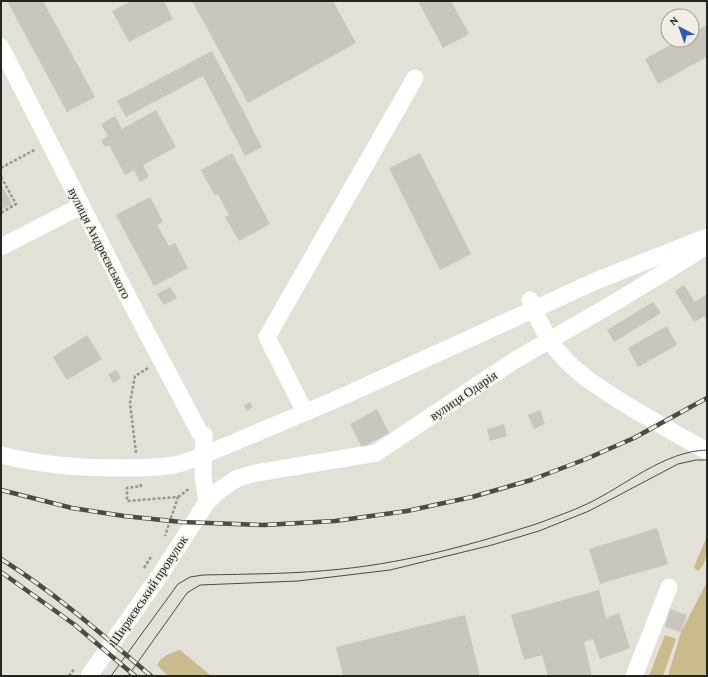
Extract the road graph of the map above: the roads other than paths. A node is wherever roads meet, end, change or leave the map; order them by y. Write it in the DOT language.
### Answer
graph roads {
  1 [pos="1,47"];
  2 [pos="415,78"];
  3 [pos="81,206"];
  4 [pos="707,237"];
  5 [pos="707,246"];
  6 [pos="1,247"];
  7 [pos="530,300"];
  8 [pos="550,340"];
  9 [pos="305,412"];
  10 [pos="707,451"];
  11 [pos="1,455"];
  12 [pos="204,455"];
  13 [pos="207,502"];
  14 [pos="669,587"];
  15 [pos="84,670"];
  16 [pos="634,676"];
  1 -- 3 [label="street, вулиця Андреєвського"];
  2 -- 9 [label="street"];
  3 -- 6 [label="street"];
  3 -- 12 [label="street, вулиця Андреєвського"];
  4 -- 9 [label="street"];
  5 -- 8 [label="street, вулиця Одарія"];
  7 -- 8 [label="street"];
  8 -- 10 [label="street"];
  8 -- 13 [label="street, вулиця Одарія"];
  9 -- 12 [label="street"];
  11 -- 12 [label="street"];
  12 -- 13 [label="street"];
  13 -- 15 [label="street, Ширяєвський провулок"];
  14 -- 16 [label="street"];
}
